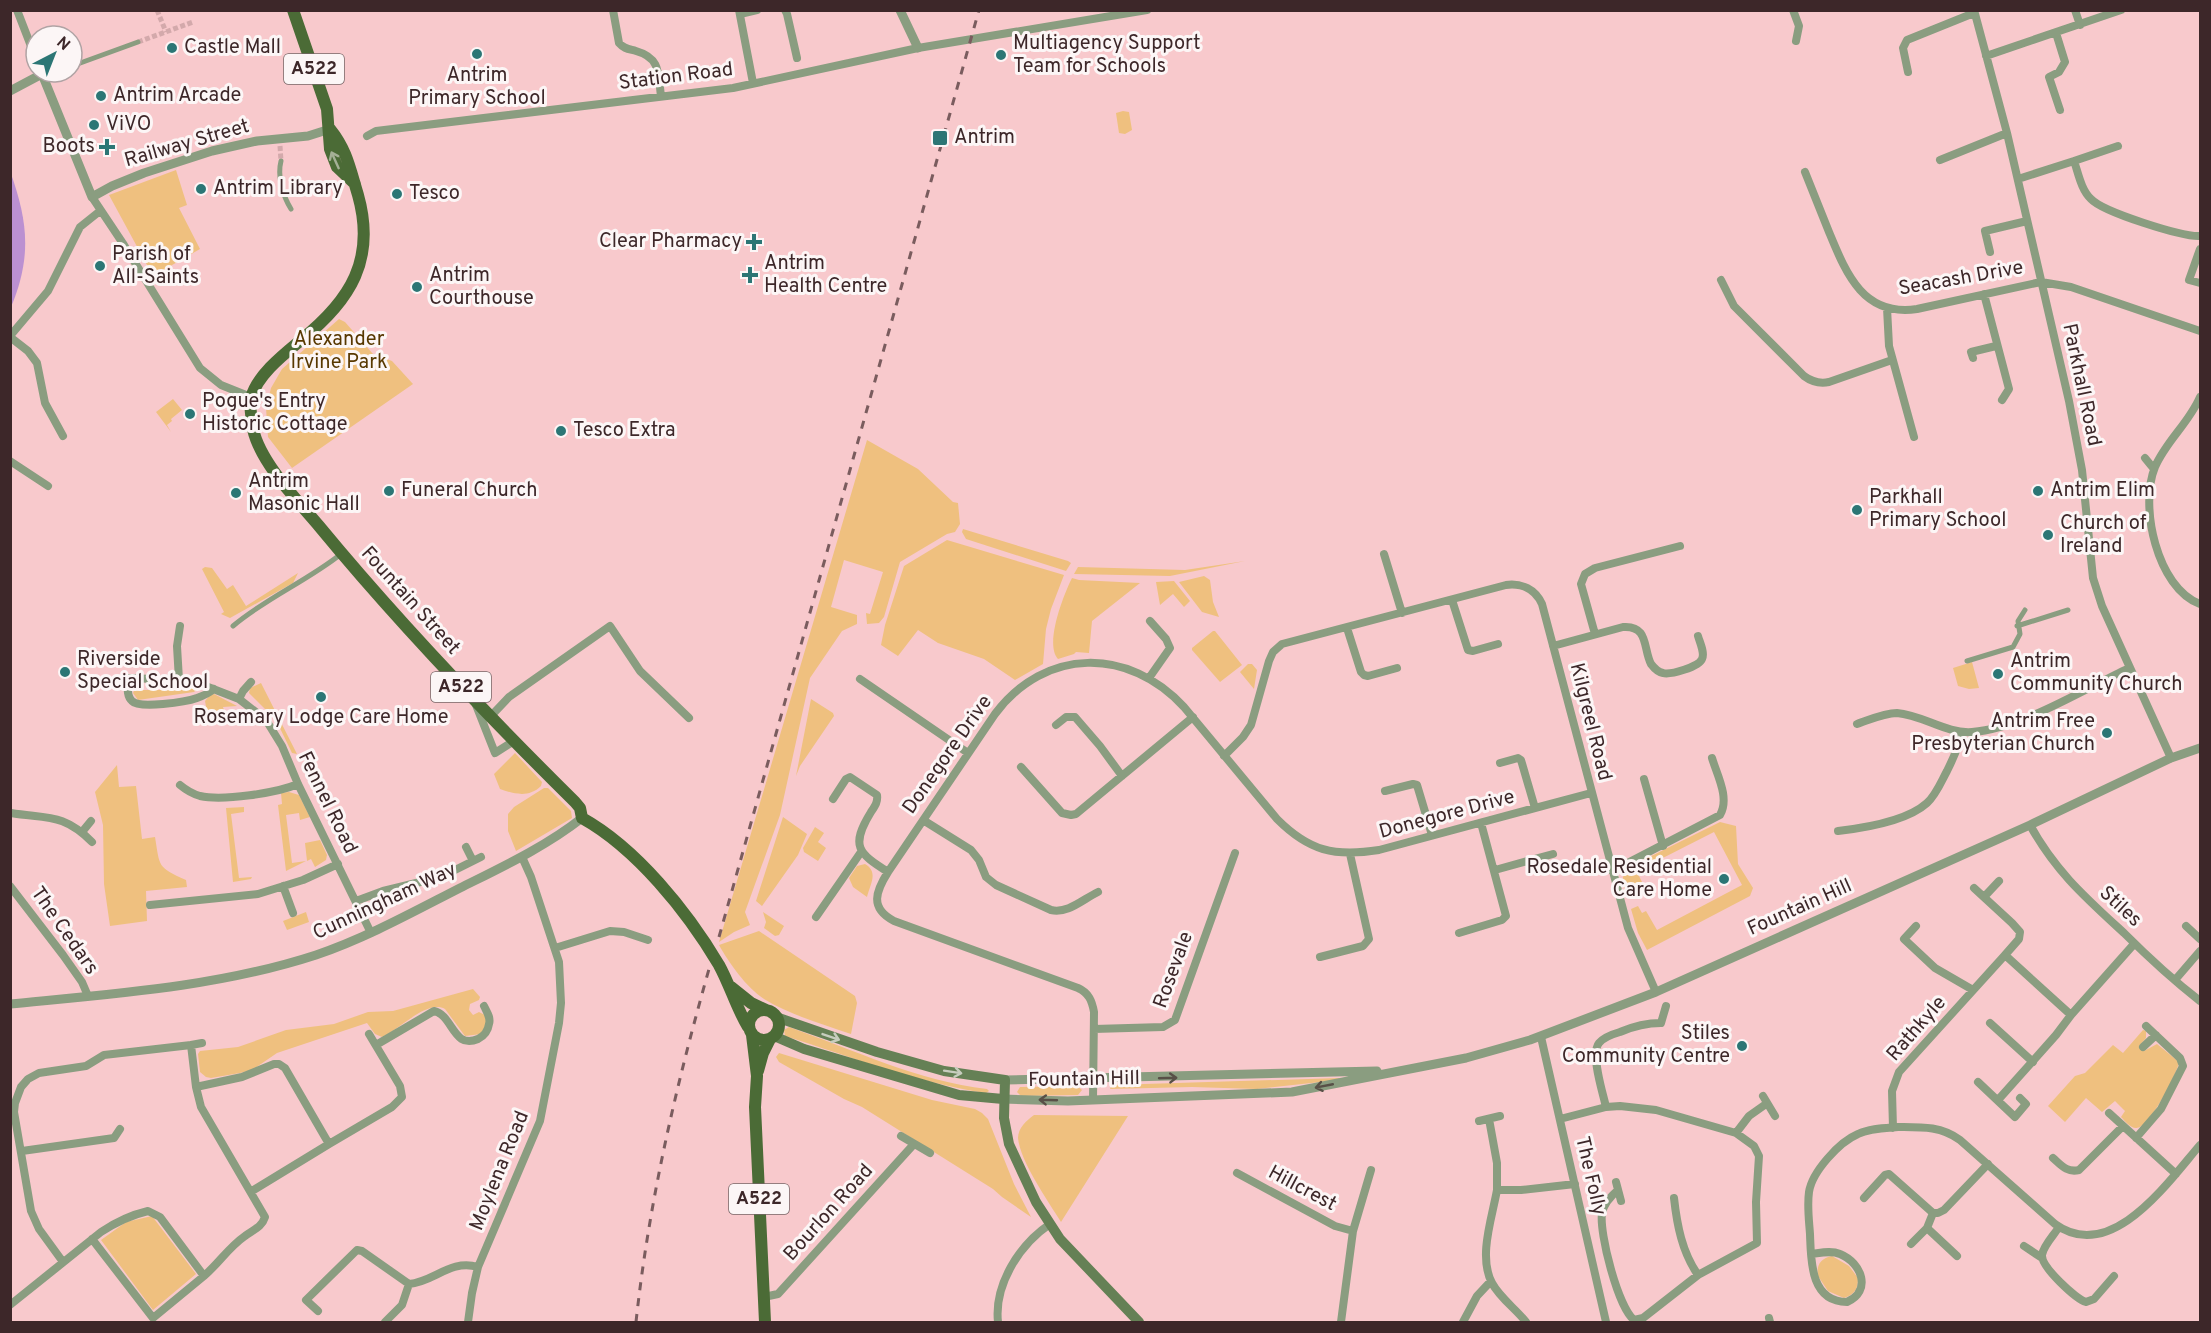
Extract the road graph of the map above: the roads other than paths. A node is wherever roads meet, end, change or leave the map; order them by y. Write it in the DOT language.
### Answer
graph roads {
  1 [pos="17,10"];
  2 [pos="293,10"];
  3 [pos="613,10"];
  4 [pos="757,10"];
  5 [pos="785,10"];
  6 [pos="900,10"];
  7 [pos="1147,10"];
  8 [pos="1792,10"];
  9 [pos="2075,10"];
  10 [pos="2121,10"];
  11 [pos="740,12"];
  12 [pos="1974,12"];
  13 [pos="1114,13"];
  14 [pos="2080,25"];
  15 [pos="24,28"];
  16 [pos="2056,33"];
  17 [pos="1796,41"];
  18 [pos="138,42"];
  19 [pos="918,48"];
  20 [pos="1986,56"];
  21 [pos="797,58"];
  22 [pos="84,62"];
  23 [pos="1908,72"];
  24 [pos="24,83"];
  25 [pos="753,83"];
  26 [pos="46,84"];
  27 [pos="10,91"];
  28 [pos="662,96"];
  29 [pos="2060,110"];
  30 [pos="330,129"];
  31 [pos="2007,133"];
  32 [pos="366,136"];
  33 [pos="2118,146"];
  34 [pos="1940,160"];
  35 [pos="281,161"];
  36 [pos="2074,161"];
  37 [pos="1805,172"];
  38 [pos="2018,178"];
  39 [pos="92,197"];
  40 [pos="291,209"];
  41 [pos="100,211"];
  42 [pos="2027,221"];
  43 [pos="2200,236"];
  44 [pos="2200,249"];
  45 [pos="1990,252"];
  46 [pos="1721,280"];
  47 [pos="2041,282"];
  48 [pos="2200,283"];
  49 [pos="1984,294"];
  50 [pos="1887,308"];
  51 [pos="2200,331"];
  52 [pos="10,337"];
  53 [pos="1996,346"];
  54 [pos="1973,358"];
  55 [pos="1892,360"];
  56 [pos="251,397"];
  57 [pos="2200,397"];
  58 [pos="2002,400"];
  59 [pos="2199,407"];
  60 [pos="63,436"];
  61 [pos="1914,437"];
  62 [pos="2145,458"];
  63 [pos="10,461"];
  64 [pos="2154,469"];
  65 [pos="48,486"];
  66 [pos="1680,546"];
  67 [pos="341,553"];
  68 [pos="1384,554"];
  69 [pos="1452,600"];
  70 [pos="2200,604"];
  71 [pos="2025,610"];
  72 [pos="2068,610"];
  73 [pos="1402,613"];
  74 [pos="1150,621"];
  75 [pos="180,626"];
  76 [pos="233,626"];
  77 [pos="2018,626"];
  78 [pos="1347,628"];
  79 [pos="1595,634"];
  80 [pos="1698,636"];
  81 [pos="1498,644"];
  82 [pos="1553,646"];
  83 [pos="1967,661"];
  84 [pos="1397,668"];
  85 [pos="2129,668"];
  86 [pos="1149,678"];
  87 [pos="860,679"];
  88 [pos="179,680"];
  89 [pos="251,682"];
  90 [pos="214,688"];
  91 [pos="239,699"];
  92 [pos="475,701"];
  93 [pos="490,717"];
  94 [pos="1193,717"];
  95 [pos="689,718"];
  96 [pos="1857,724"];
  97 [pos="1056,725"];
  98 [pos="1962,732"];
  99 [pos="513,741"];
  100 [pos="2200,748"];
  101 [pos="968,753"];
  102 [pos="1224,756"];
  103 [pos="1712,758"];
  104 [pos="2171,758"];
  105 [pos="1500,763"];
  106 [pos="1021,767"];
  107 [pos="1122,776"];
  108 [pos="1644,779"];
  109 [pos="298,784"];
  110 [pos="180,785"];
  111 [pos="1384,791"];
  112 [pos="1591,794"];
  113 [pos="833,799"];
  114 [pos="1535,808"];
  115 [pos="10,813"];
  116 [pos="582,818"];
  117 [pos="923,820"];
  118 [pos="91,821"];
  119 [pos="1481,823"];
  120 [pos="2030,825"];
  121 [pos="1838,831"];
  122 [pos="82,832"];
  123 [pos="1432,835"];
  124 [pos="92,842"];
  125 [pos="1663,846"];
  126 [pos="466,847"];
  127 [pos="861,852"];
  128 [pos="1235,853"];
  129 [pos="1350,854"];
  130 [pos="1553,854"];
  131 [pos="481,857"];
  132 [pos="522,857"];
  133 [pos="473,861"];
  134 [pos="338,864"];
  135 [pos="1495,870"];
  136 [pos="1612,871"];
  137 [pos="888,872"];
  138 [pos="1999,881"];
  139 [pos="10,886"];
  140 [pos="283,886"];
  141 [pos="1974,888"];
  142 [pos="1098,892"];
  143 [pos="1984,897"];
  144 [pos="356,901"];
  145 [pos="150,905"];
  146 [pos="293,913"];
  147 [pos="816,917"];
  148 [pos="1917,926"];
  149 [pos="2186,926"];
  150 [pos="371,933"];
  151 [pos="1459,933"];
  152 [pos="2200,939"];
  153 [pos="648,940"];
  154 [pos="2134,944"];
  155 [pos="555,948"];
  156 [pos="2200,951"];
  157 [pos="2005,955"];
  158 [pos="1320,957"];
  159 [pos="2175,980"];
  160 [pos="730,986"];
  161 [pos="1973,990"];
  162 [pos="1656,993"];
  163 [pos="88,996"];
  164 [pos="2200,1001"];
  165 [pos="10,1004"];
  166 [pos="484,1006"];
  167 [pos="1666,1006"];
  168 [pos="771,1014"];
  169 [pos="2071,1015"];
  170 [pos="1990,1023"];
  171 [pos="2146,1026"];
  172 [pos="1094,1029"];
  173 [pos="750,1031"];
  174 [pos="369,1034"];
  175 [pos="2156,1035"];
  176 [pos="1541,1036"];
  177 [pos="772,1037"];
  178 [pos="202,1043"];
  179 [pos="191,1045"];
  180 [pos="376,1045"];
  181 [pos="2143,1047"];
  182 [pos="2033,1062"];
  183 [pos="1402,1070"];
  184 [pos="757,1076"];
  185 [pos="1005,1080"];
  186 [pos="1094,1080"];
  187 [pos="1978,1082"];
  188 [pos="196,1087"];
  189 [pos="2020,1098"];
  190 [pos="1003,1099"];
  191 [pos="1093,1100"];
  192 [pos="1998,1100"];
  193 [pos="1606,1107"];
  194 [pos="12,1113"];
  195 [pos="2109,1113"];
  196 [pos="1500,1116"];
  197 [pos="1775,1116"];
  198 [pos="1489,1119"];
  199 [pos="1560,1119"];
  200 [pos="1479,1121"];
  201 [pos="2123,1126"];
  202 [pos="1893,1128"];
  203 [pos="120,1129"];
  204 [pos="1736,1133"];
  205 [pos="901,1136"];
  206 [pos="2136,1138"];
  207 [pos="329,1144"];
  208 [pos="914,1144"];
  209 [pos="2200,1145"];
  210 [pos="22,1151"];
  211 [pos="930,1154"];
  212 [pos="2053,1158"];
  213 [pos="1988,1164"];
  214 [pos="1371,1170"];
  215 [pos="1237,1173"];
  216 [pos="2176,1174"];
  217 [pos="1575,1184"];
  218 [pos="252,1191"];
  219 [pos="1497,1191"];
  220 [pos="1674,1198"];
  221 [pos="1864,1198"];
  222 [pos="1621,1200"];
  223 [pos="1933,1213"];
  224 [pos="1050,1224"];
  225 [pos="2060,1227"];
  226 [pos="1927,1228"];
  227 [pos="1353,1231"];
  228 [pos="92,1239"];
  229 [pos="1911,1244"];
  230 [pos="2024,1246"];
  231 [pos="1811,1254"];
  232 [pos="1957,1256"];
  233 [pos="2042,1258"];
  234 [pos="63,1262"];
  235 [pos="478,1267"];
  236 [pos="1698,1275"];
  237 [pos="204,1276"];
  238 [pos="2114,1276"];
  239 [pos="1491,1281"];
  240 [pos="409,1284"];
  241 [pos="764,1297"];
  242 [pos="10,1305"];
  243 [pos="318,1311"];
  244 [pos="149,1320"];
  245 [pos="385,1323"];
  246 [pos="468,1323"];
  247 [pos="765,1323"];
  248 [pos="998,1323"];
  249 [pos="1139,1323"];
  250 [pos="1341,1323"];
  251 [pos="1462,1323"];
  252 [pos="1526,1323"];
  253 [pos="1606,1323"];
  1 -- 15 [label="street"];
  2 -- 30 [label="main road, A522"];
  3 -- 28 [label="street"];
  4 -- 11 [label="street"];
  5 -- 21 [label="street"];
  6 -- 19 [label="street"];
  7 -- 13 [label="street, Station Road"];
  8 -- 17 [label="street"];
  9 -- 14 [label="street"];
  10 -- 14 [label="street"];
  11 -- 25 [label="street"];
  12 -- 20 [label="street, Parkhall Road"];
  12 -- 23 [label="street"];
  13 -- 19 [label="street, Station Road"];
  14 -- 16 [label="street"];
  16 -- 20 [label="street"];
  16 -- 29 [label="street"];
  18 -- 22 [label="street"];
  19 -- 25 [label="street, Station Road"];
  20 -- 31 [label="street, Parkhall Road"];
  24 -- 27 [label="street"];
  25 -- 28 [label="street, Station Road"];
  26 -- 39 [label="street"];
  28 -- 32 [label="street, Station Road"];
  30 -- 39 [label="street, Railway Street"];
  30 -- 56 [label="main road, A522"];
  31 -- 34 [label="street"];
  31 -- 38 [label="street, Parkhall Road"];
  33 -- 36 [label="street"];
  35 -- 40 [label="street"];
  36 -- 38 [label="street"];
  36 -- 43 [label="street"];
  37 -- 50 [label="street, Seacash Drive"];
  38 -- 42 [label="street, Parkhall Road"];
  39 -- 41 [label="street"];
  41 -- 52 [label="street"];
  41 -- 56 [label="street"];
  42 -- 45 [label="street"];
  42 -- 47 [label="street, Parkhall Road"];
  44 -- 48 [label="street"];
  46 -- 55 [label="street"];
  47 -- 49 [label="street, Seacash Drive"];
  47 -- 51 [label="street"];
  47 -- 85 [label="street, Parkhall Road"];
  49 -- 50 [label="street, Seacash Drive"];
  49 -- 53 [label="street"];
  50 -- 55 [label="street, Seacash Drive"];
  52 -- 60 [label="street"];
  53 -- 54 [label="street"];
  53 -- 58 [label="street"];
  55 -- 61 [label="street, Seacash Drive"];
  56 -- 67 [label="main road, A522"];
  57 -- 59 [label="street"];
  59 -- 64 [label="street"];
  62 -- 64 [label="street"];
  63 -- 65 [label="street"];
  64 -- 70 [label="street"];
  66 -- 79 [label="street"];
  67 -- 76 [label="street"];
  67 -- 92 [label="main road, Fountain Street / A522"];
  68 -- 73 [label="street"];
  69 -- 73 [label="street, Kilgreel Road"];
  69 -- 81 [label="street"];
  69 -- 82 [label="street, Kilgreel Road"];
  71 -- 77 [label="street"];
  72 -- 77 [label="street"];
  73 -- 78 [label="street, Kilgreel Road"];
  74 -- 86 [label="street"];
  75 -- 88 [label="street"];
  77 -- 83 [label="street"];
  78 -- 84 [label="street"];
  78 -- 102 [label="street, Kilgreel Road"];
  79 -- 80 [label="street"];
  79 -- 82 [label="street"];
  82 -- 112 [label="street, Kilgreel Road"];
  85 -- 98 [label="street"];
  85 -- 104 [label="street, Parkhall Road"];
  86 -- 94 [label="street, Donegore Drive"];
  86 -- 101 [label="street, Donegore Drive"];
  87 -- 101 [label="street"];
  88 -- 90 [label="street, Fennel Road"];
  88 -- 90 [label="street, Fennel Road"];
  89 -- 91 [label="street"];
  90 -- 91 [label="street, Fennel Road"];
  91 -- 109 [label="street, Fennel Road"];
  92 -- 93 [label="main road, Fountain Street / A522"];
  92 -- 99 [label="street, Fountain Street"];
  93 -- 95 [label="street"];
  93 -- 99 [label="main road, Fountain Street / A522"];
  94 -- 102 [label="street, Donegore Drive"];
  94 -- 107 [label="street"];
  96 -- 98 [label="street"];
  97 -- 107 [label="street"];
  98 -- 121 [label="street"];
  99 -- 116 [label="main road, Fountain Street / A522"];
  100 -- 104 [label="street, Fountain Hill"];
  101 -- 117 [label="street, Donegore Drive"];
  102 -- 129 [label="street, Donegore Drive"];
  103 -- 125 [label="street"];
  104 -- 120 [label="street, Fountain Hill"];
  105 -- 114 [label="street"];
  106 -- 107 [label="street"];
  108 -- 125 [label="street"];
  109 -- 110 [label="street"];
  109 -- 134 [label="street, Fennel Road"];
  111 -- 123 [label="street"];
  112 -- 114 [label="street, Donegore Drive"];
  112 -- 136 [label="street, Kilgreel Road"];
  113 -- 127 [label="street"];
  114 -- 119 [label="street, Donegore Drive"];
  115 -- 122 [label="street"];
  116 -- 132 [label="street, Cunningham Way"];
  116 -- 160 [label="main road, Fountain Street / A522"];
  117 -- 137 [label="street, Donegore Drive"];
  117 -- 142 [label="street"];
  118 -- 122 [label="street"];
  119 -- 123 [label="street, Donegore Drive"];
  119 -- 135 [label="street"];
  120 -- 154 [label="street, Stiles"];
  120 -- 162 [label="street, Fountain Hill"];
  122 -- 124 [label="street"];
  123 -- 129 [label="street, Donegore Drive"];
  125 -- 136 [label="street"];
  126 -- 133 [label="street"];
  127 -- 137 [label="street"];
  127 -- 147 [label="street"];
  128 -- 172 [label="street, Rosevale"];
  129 -- 158 [label="street"];
  130 -- 135 [label="street"];
  131 -- 133 [label="street"];
  132 -- 150 [label="street, Cunningham Way"];
  132 -- 155 [label="street, Moylena Road"];
  133 -- 144 [label="street"];
  134 -- 140 [label="street"];
  134 -- 144 [label="street, Fennel Road"];
  135 -- 151 [label="street"];
  136 -- 162 [label="street, Kilgreel Road"];
  137 -- 172 [label="street, Donegore Drive"];
  138 -- 143 [label="street"];
  139 -- 163 [label="street, The Cedars"];
  140 -- 145 [label="street"];
  140 -- 146 [label="street"];
  141 -- 143 [label="street"];
  143 -- 157 [label="street, Rathkyle"];
  144 -- 150 [label="street, Fennel Road"];
  148 -- 161 [label="street"];
  149 -- 152 [label="street"];
  150 -- 163 [label="street, Cunningham Way"];
  153 -- 155 [label="street"];
  154 -- 159 [label="street, Stiles"];
  154 -- 169 [label="street"];
  155 -- 235 [label="street, Moylena Road"];
  156 -- 159 [label="street"];
  157 -- 161 [label="street, Rathkyle"];
  157 -- 169 [label="street"];
  159 -- 164 [label="street, Stiles"];
  160 -- 168 [label="main road, Fountain Street / A522"];
  160 -- 173 [label="main road, Fountain Street / A522"];
  161 -- 202 [label="street, Rathkyle"];
  162 -- 176 [label="street, Fountain Hill"];
  163 -- 165 [label="street, Cunningham Way"];
  166 -- 180 [label="street"];
  167 -- 193 [label="street"];
  168 -- 173 [label="main road"];
  168 -- 177 [label="main road, A522"];
  168 -- 185 [label="main road, Fountain Hill, one-way"];
  169 -- 182 [label="street"];
  170 -- 182 [label="street"];
  171 -- 175 [label="street"];
  172 -- 186 [label="street, Donegore Drive"];
  173 -- 177 [label="main road"];
  173 -- 184 [label="main road, A522"];
  174 -- 180 [label="street"];
  175 -- 181 [label="street"];
  175 -- 206 [label="street"];
  176 -- 183 [label="street, Fountain Hill"];
  176 -- 199 [label="street, The Folly"];
  177 -- 184 [label="main road, A522"];
  177 -- 190 [label="main road, Fountain Hill"];
  178 -- 179 [label="street"];
  179 -- 188 [label="street"];
  179 -- 194 [label="street"];
  180 -- 207 [label="street"];
  182 -- 192 [label="street"];
  186 -- 183 [label="street, Fountain Hill, one-way"];
  183 -- 191 [label="street, Fountain Hill, one-way"];
  184 -- 241 [label="main road, A522"];
  185 -- 186 [label="street, Fountain Hill"];
  185 -- 190 [label="main road"];
  186 -- 191 [label="street, Donegore Drive"];
  187 -- 192 [label="street"];
  188 -- 207 [label="street"];
  188 -- 218 [label="street"];
  189 -- 192 [label="street"];
  191 -- 190 [label="street, Fountain Hill, one-way"];
  190 -- 224 [label="main road"];
  193 -- 199 [label="street"];
  193 -- 204 [label="street"];
  194 -- 210 [label="street"];
  195 -- 201 [label="street"];
  196 -- 198 [label="street"];
  197 -- 204 [label="street"];
  198 -- 200 [label="street"];
  198 -- 219 [label="street"];
  199 -- 217 [label="street, The Folly"];
  201 -- 206 [label="street"];
  201 -- 212 [label="street"];
  202 -- 213 [label="street"];
  202 -- 231 [label="street"];
  203 -- 210 [label="street"];
  204 -- 236 [label="street"];
  205 -- 208 [label="street"];
  206 -- 216 [label="street"];
  207 -- 218 [label="street"];
  208 -- 211 [label="street"];
  208 -- 241 [label="street, Bourlon Road"];
  209 -- 216 [label="street"];
  210 -- 234 [label="street"];
  213 -- 223 [label="street"];
  213 -- 225 [label="street"];
  214 -- 227 [label="street, Hillcrest"];
  215 -- 227 [label="street, Hillcrest"];
  216 -- 225 [label="street"];
  217 -- 219 [label="street"];
  217 -- 253 [label="street, The Folly"];
  218 -- 237 [label="street"];
  219 -- 239 [label="street"];
  220 -- 236 [label="street"];
  221 -- 223 [label="street"];
  222 -- 236 [label="street"];
  223 -- 226 [label="street"];
  224 -- 248 [label="street"];
  224 -- 249 [label="main road"];
  225 -- 233 [label="street"];
  226 -- 229 [label="street"];
  226 -- 232 [label="street"];
  227 -- 250 [label="street, Hillcrest"];
  228 -- 234 [label="street"];
  228 -- 237 [label="street"];
  228 -- 244 [label="street"];
  230 -- 233 [label="street"];
  231 -- 231 [label="street"];
  233 -- 238 [label="street"];
  234 -- 242 [label="street"];
  235 -- 240 [label="street"];
  235 -- 246 [label="street, Moylena Road"];
  237 -- 244 [label="street"];
  239 -- 251 [label="street"];
  239 -- 252 [label="street"];
  240 -- 243 [label="street"];
  240 -- 245 [label="street"];
  241 -- 247 [label="main road, A522"];
}
